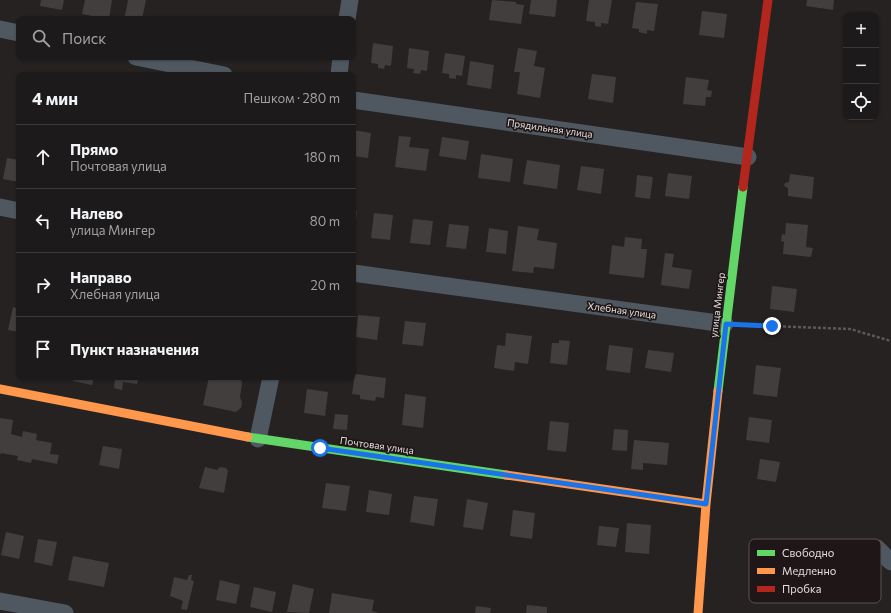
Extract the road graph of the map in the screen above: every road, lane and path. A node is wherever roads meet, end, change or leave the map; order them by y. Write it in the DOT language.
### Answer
graph roads {
  1 [pos="350,0"];
  2 [pos="768,0"];
  3 [pos="347,16"];
  4 [pos="0,29"];
  5 [pos="16,32"];
  6 [pos="151,60"];
  7 [pos="340,60"];
  8 [pos="209,72"];
  9 [pos="338,72"];
  10 [pos="356,100"];
  11 [pos="748,157"];
  12 [pos="0,207"];
  13 [pos="16,210"];
  14 [pos="356,273"];
  15 [pos="726,324"];
  16 [pos="891,341"];
  17 [pos="270,380"];
  18 [pos="0,389"];
  19 [pos="258,439"];
  20 [pos="706,504"];
  21 [pos="881,553"];
  22 [pos="891,562"];
  23 [pos="0,600"];
  24 [pos="65,613"];
  25 [pos="698,613"];
  1 -- 3 [label="street"];
  2 -- 11 [label="street, улица Мингер"];
  4 -- 5 [label="street"];
  6 -- 8 [label="street"];
  7 -- 9 [label="street"];
  10 -- 11 [label="street, Прядильная улица"];
  11 -- 15 [label="street, улица Мингер"];
  12 -- 13 [label="street"];
  14 -- 15 [label="street, Хлебная улица"];
  15 -- 16 [label="path"];
  15 -- 20 [label="street, улица Мингер"];
  17 -- 19 [label="street"];
  18 -- 19 [label="street, Почтовая улица"];
  19 -- 20 [label="street, Почтовая улица"];
  20 -- 25 [label="street, улица Мингер"];
  21 -- 22 [label="street"];
  23 -- 24 [label="street"];
}
